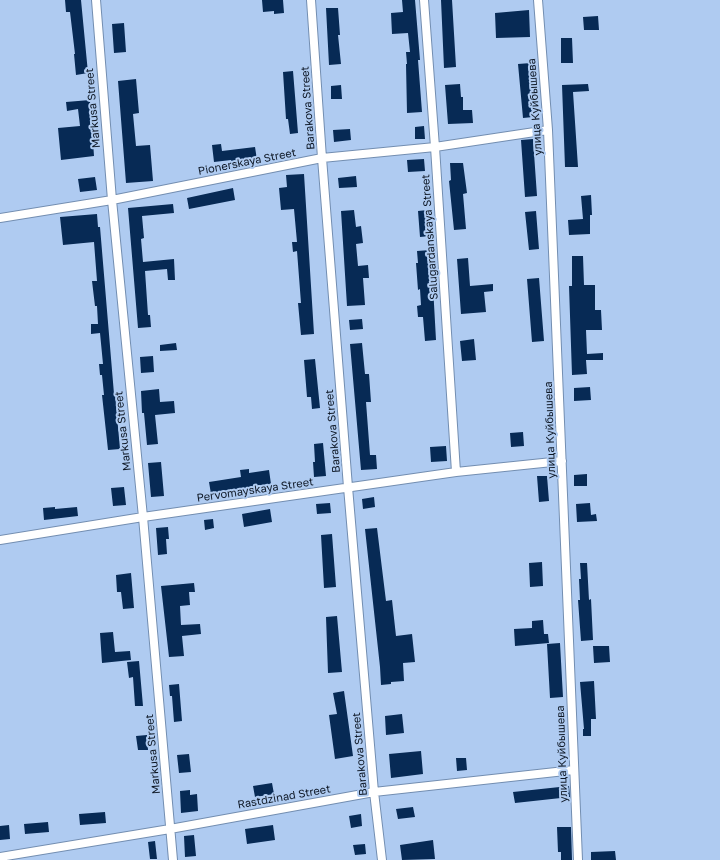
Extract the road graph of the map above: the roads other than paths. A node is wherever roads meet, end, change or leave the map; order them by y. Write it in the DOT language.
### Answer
graph roads {
  1 [pos="96,0"];
  2 [pos="311,0"];
  3 [pos="424,0"];
  4 [pos="538,0"];
  5 [pos="548,130"];
  6 [pos="435,147"];
  7 [pos="322,158"];
  8 [pos="112,200"];
  9 [pos="0,218"];
  10 [pos="562,461"];
  11 [pos="456,472"];
  12 [pos="348,487"];
  13 [pos="143,517"];
  14 [pos="0,540"];
  15 [pos="574,770"];
  16 [pos="374,792"];
  17 [pos="170,829"];
  18 [pos="0,857"];
  19 [pos="173,860"];
  20 [pos="382,860"];
  21 [pos="578,860"];
  1 -- 8 [label="street, Markusa Street"];
  2 -- 7 [label="street, Barakova Street"];
  3 -- 6 [label="street, Salugardanskaya Street"];
  4 -- 5 [label="street, улица Куйбышева"];
  5 -- 6 [label="street, Pionerskaya Street"];
  5 -- 10 [label="street, улица Куйбышева"];
  6 -- 7 [label="street, Pionerskaya Street"];
  6 -- 11 [label="street, Salugardanskaya Street"];
  7 -- 8 [label="street, Pionerskaya Street"];
  7 -- 12 [label="street, Barakova Street"];
  8 -- 9 [label="street, Pionerskaya Street"];
  8 -- 13 [label="street, Markusa Street"];
  10 -- 11 [label="street, Pervomayskaya Street"];
  10 -- 15 [label="street, улица Куйбышева"];
  11 -- 12 [label="street, Pervomayskaya Street"];
  12 -- 13 [label="street, Pervomayskaya Street"];
  12 -- 16 [label="street, Barakova Street"];
  13 -- 14 [label="street, Pervomayskaya Street"];
  13 -- 17 [label="street, Markusa Street"];
  15 -- 16 [label="street, Rastdzinad Street"];
  15 -- 21 [label="street, улица Куйбышева"];
  16 -- 17 [label="street, Rastdzinad Street"];
  16 -- 20 [label="street, Barakova Street"];
  17 -- 18 [label="street, Rastdzinad Street"];
  17 -- 19 [label="street, Markusa Street"];
}
